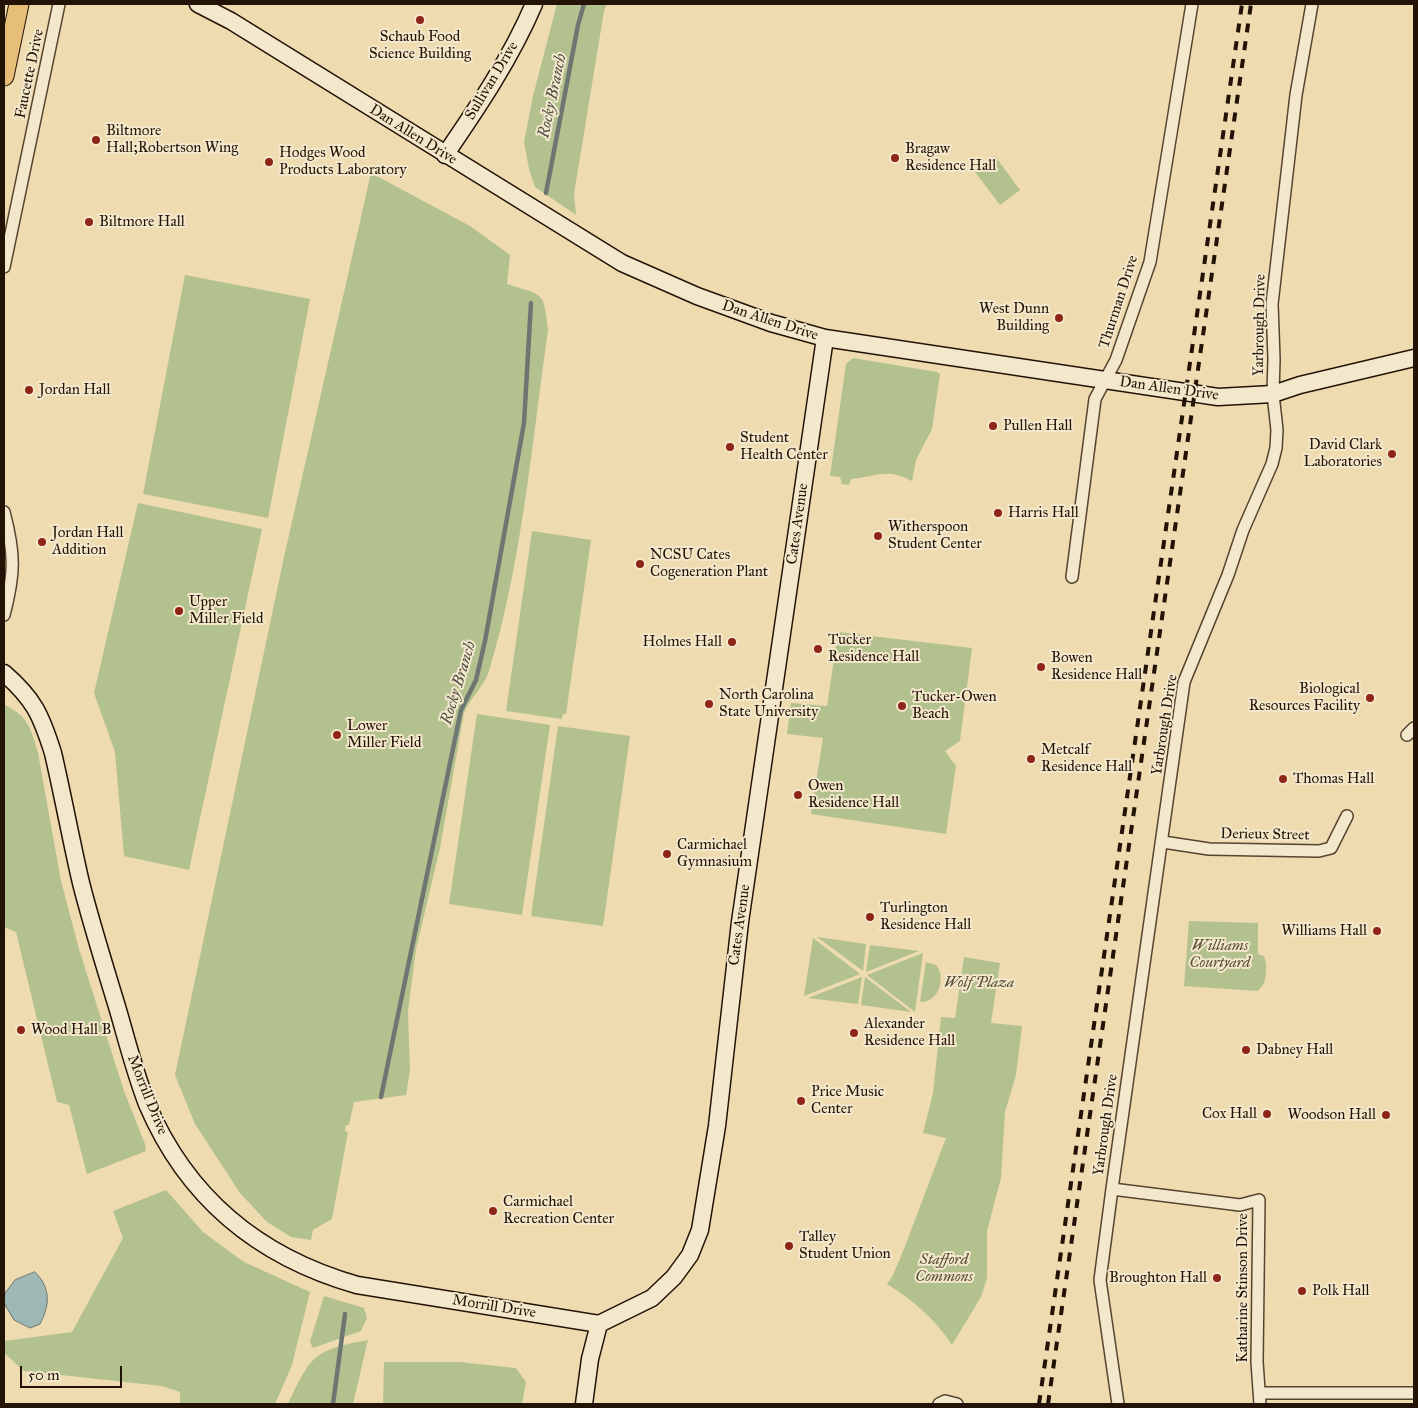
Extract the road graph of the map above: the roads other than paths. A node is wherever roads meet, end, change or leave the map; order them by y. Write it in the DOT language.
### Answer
graph roads {
  1 [pos="19,4"];
  2 [pos="59,4"];
  3 [pos="198,4"];
  4 [pos="534,4"];
  5 [pos="1192,4"];
  6 [pos="1312,4"];
  7 [pos="4,76"];
  8 [pos="445,155"];
  9 [pos="4,267"];
  10 [pos="825,338"];
  11 [pos="1414,358"];
  12 [pos="1105,380"];
  13 [pos="1272,394"];
  14 [pos="4,512"];
  15 [pos="1072,577"];
  16 [pos="4,615"];
  17 [pos="4,673"];
  18 [pos="1347,816"];
  19 [pos="1163,842"];
  20 [pos="1112,1189"];
  21 [pos="599,1324"];
  22 [pos="1414,1393"];
  23 [pos="1260,1399"];
  24 [pos="584,1404"];
  25 [pos="939,1404"];
  26 [pos="957,1404"];
  27 [pos="1118,1404"];
  1 -- 7 [label="main road"];
  2 -- 9 [label="street, Faucette Drive"];
  3 -- 8 [label="street, Dan Allen Drive"];
  4 -- 8 [label="street, Sullivan Drive"];
  5 -- 12 [label="street, Thurman Drive"];
  6 -- 13 [label="street, Yarbrough Drive"];
  8 -- 10 [label="street, Dan Allen Drive"];
  10 -- 12 [label="street, Dan Allen Drive"];
  10 -- 21 [label="street, Cates Avenue"];
  11 -- 13 [label="street, Dan Allen Drive"];
  12 -- 13 [label="street, Dan Allen Drive"];
  12 -- 15 [label="street, Thurman Drive"];
  13 -- 19 [label="street, Yarbrough Drive"];
  14 -- 16 [label="street"];
  17 -- 21 [label="street, Morrill Drive"];
  18 -- 19 [label="street, Derieux Street"];
  19 -- 20 [label="street, Yarbrough Drive"];
  20 -- 23 [label="street, Katharine Stinson Drive"];
  20 -- 27 [label="street, Yarbrough Drive"];
  21 -- 24 [label="street"];
  22 -- 23 [label="street"];
  25 -- 26 [label="street"];
}
